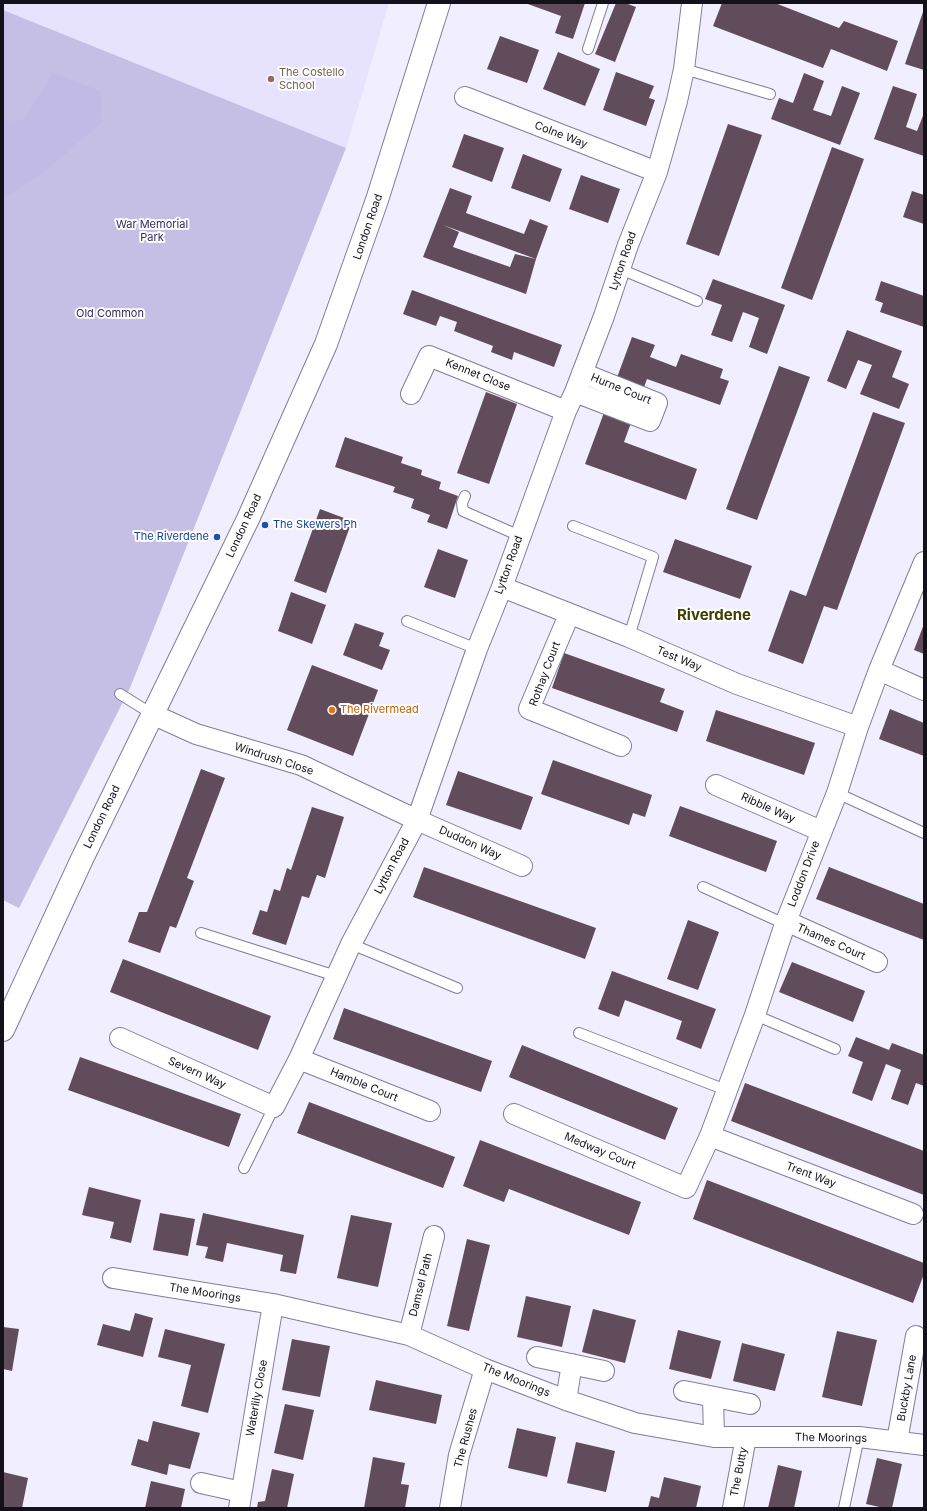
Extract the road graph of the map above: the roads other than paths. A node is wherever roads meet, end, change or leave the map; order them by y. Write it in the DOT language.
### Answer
graph roads {
  1 [pos="439,3"];
  2 [pos="603,3"];
  3 [pos="691,3"];
  4 [pos="588,49"];
  5 [pos="684,69"];
  6 [pos="770,94"];
  7 [pos="465,97"];
  8 [pos="657,172"];
  9 [pos="620,269"];
  10 [pos="697,301"];
  11 [pos="582,373"];
  12 [pos="575,392"];
  13 [pos="411,394"];
  14 [pos="566,411"];
  15 [pos="465,496"];
  16 [pos="573,526"];
  17 [pos="520,536"];
  18 [pos="923,566"];
  19 [pos="502,587"];
  20 [pos="569,615"];
  21 [pos="407,621"];
  22 [pos="629,637"];
  23 [pos="477,649"];
  24 [pos="879,670"];
  25 [pos="924,690"];
  26 [pos="120,694"];
  27 [pos="152,714"];
  28 [pos="858,727"];
  29 [pos="621,746"];
  30 [pos="716,785"];
  31 [pos="837,793"];
  32 [pos="417,820"];
  33 [pos="821,831"];
  34 [pos="924,833"];
  35 [pos="522,866"];
  36 [pos="703,887"];
  37 [pos="785,922"];
  38 [pos="201,933"];
  39 [pos="351,944"];
  40 [pos="876,962"];
  41 [pos="336,976"];
  42 [pos="456,988"];
  43 [pos="755,1015"];
  44 [pos="3,1030"];
  45 [pos="579,1033"];
  46 [pos="120,1038"];
  47 [pos="835,1049"];
  48 [pos="299,1058"];
  49 [pos="726,1090"];
  50 [pos="274,1107"];
  51 [pos="430,1111"];
  52 [pos="514,1114"];
  53 [pos="710,1136"];
  54 [pos="244,1168"];
  55 [pos="686,1188"];
  56 [pos="913,1214"];
  57 [pos="434,1236"];
  58 [pos="113,1278"];
  59 [pos="273,1304"];
  60 [pos="409,1335"];
  61 [pos="916,1336"];
  62 [pos="537,1357"];
  63 [pos="572,1364"];
  64 [pos="485,1369"];
  65 [pos="604,1371"];
  66 [pos="684,1391"];
  67 [pos="713,1396"];
  68 [pos="566,1400"];
  69 [pos="750,1404"];
  70 [pos="714,1437"];
  71 [pos="746,1437"];
  72 [pos="859,1437"];
  73 [pos="897,1441"];
  74 [pos="924,1445"];
  75 [pos="202,1483"];
  76 [pos="240,1500"];
  77 [pos="450,1508"];
  78 [pos="732,1508"];
  79 [pos="844,1508"];
  1 -- 27 [label="street, London Road"];
  2 -- 4 [label="lane"];
  3 -- 5 [label="street, Lytton Road"];
  5 -- 6 [label="lane"];
  5 -- 8 [label="street, Lytton Road"];
  7 -- 8 [label="street, Colne Way"];
  8 -- 9 [label="street, Lytton Road"];
  9 -- 10 [label="lane"];
  9 -- 11 [label="street, Lytton Road"];
  11 -- 12 [label="street, Lytton Road"];
  11 -- 12 [label="street, Hurne Court"];
  12 -- 14 [label="street, Lytton Road"];
  13 -- 14 [label="street, Kennet Close"];
  14 -- 17 [label="street, Lytton Road"];
  15 -- 17 [label="lane"];
  16 -- 22 [label="lane"];
  17 -- 19 [label="street, Lytton Road"];
  18 -- 24 [label="street, Loddon Drive"];
  19 -- 20 [label="street, Test Way"];
  19 -- 23 [label="street, Lytton Road"];
  20 -- 22 [label="street, Test Way"];
  20 -- 29 [label="street, Rothay Court"];
  21 -- 23 [label="lane"];
  22 -- 28 [label="street, Test Way"];
  23 -- 32 [label="street, Lytton Road"];
  24 -- 25 [label="street"];
  24 -- 28 [label="street, Loddon Drive"];
  26 -- 27 [label="lane"];
  27 -- 32 [label="street, Windrush Close"];
  27 -- 44 [label="street, London Road"];
  28 -- 31 [label="street, Loddon Drive"];
  30 -- 33 [label="street, Ribble Way"];
  31 -- 33 [label="street, Loddon Drive"];
  31 -- 34 [label="lane"];
  32 -- 35 [label="street, Duddon Way"];
  32 -- 39 [label="street, Lytton Road"];
  33 -- 37 [label="street, Loddon Drive"];
  36 -- 37 [label="lane"];
  37 -- 40 [label="street, Thames Court"];
  37 -- 43 [label="street, Loddon Drive"];
  38 -- 41 [label="lane"];
  39 -- 41 [label="street, Lytton Road"];
  39 -- 42 [label="lane"];
  41 -- 48 [label="street, Lytton Road"];
  43 -- 47 [label="lane"];
  43 -- 49 [label="street, Loddon Drive"];
  45 -- 49 [label="lane"];
  46 -- 50 [label="street, Severn Way"];
  48 -- 50 [label="street, Lytton Road"];
  48 -- 51 [label="street, Hamble Court"];
  49 -- 53 [label="street, Loddon Drive"];
  50 -- 54 [label="lane"];
  52 -- 55 [label="street, Medway Court"];
  53 -- 55 [label="street, Loddon Drive"];
  53 -- 56 [label="street, Trent Way"];
  57 -- 60 [label="street, Damsel Path"];
  58 -- 59 [label="street, The Moorings"];
  59 -- 60 [label="street, The Moorings"];
  59 -- 76 [label="street, Waterlily Close"];
  60 -- 64 [label="street, The Moorings"];
  61 -- 73 [label="street, Buckby Lane"];
  62 -- 63 [label="street"];
  63 -- 65 [label="street"];
  63 -- 68 [label="street"];
  64 -- 68 [label="street, The Moorings"];
  64 -- 77 [label="street, The Rushes"];
  66 -- 67 [label="street"];
  67 -- 69 [label="street"];
  67 -- 70 [label="street"];
  68 -- 70 [label="street, The Moorings"];
  70 -- 71 [label="street, The Moorings"];
  71 -- 72 [label="street, The Moorings"];
  71 -- 78 [label="street, The Butty"];
  72 -- 73 [label="street, The Moorings"];
  72 -- 79 [label="lane"];
  73 -- 74 [label="street, The Moorings"];
  75 -- 76 [label="street, Waterlily Close"];
}
